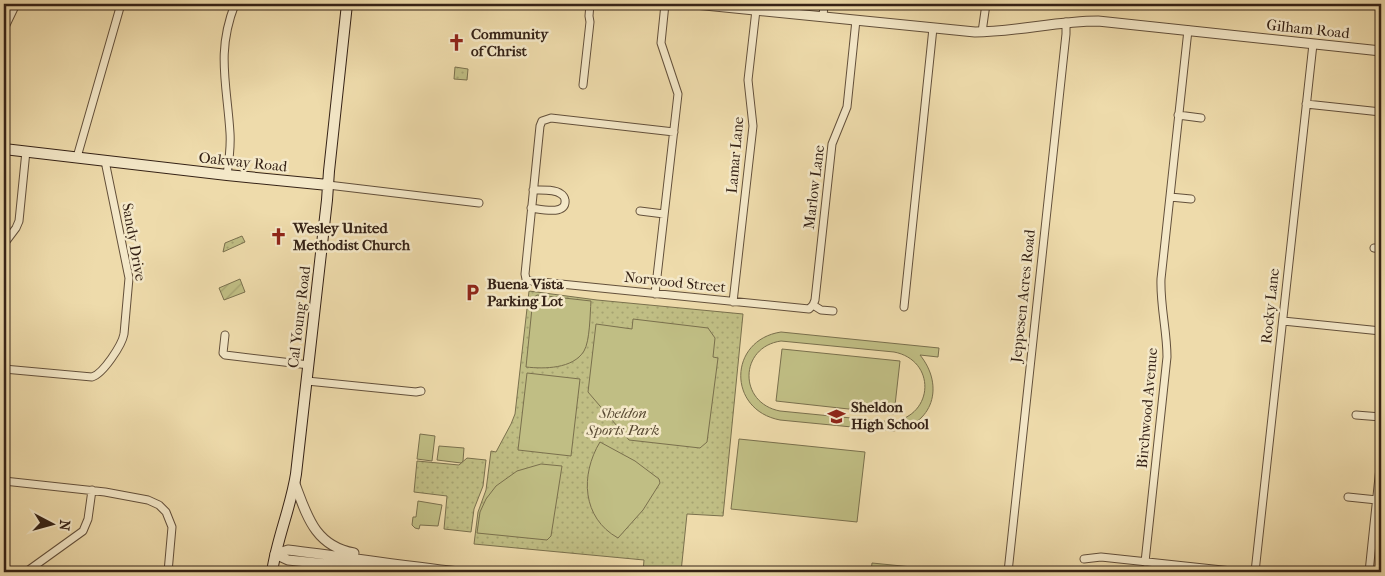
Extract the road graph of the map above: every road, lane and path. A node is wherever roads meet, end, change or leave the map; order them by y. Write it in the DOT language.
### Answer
graph roads {
  1 [pos="16,4"];
  2 [pos="121,4"];
  3 [pos="235,4"];
  4 [pos="347,4"];
  5 [pos="590,4"];
  6 [pos="665,4"];
  7 [pos="695,4"];
  8 [pos="824,4"];
  9 [pos="986,4"];
  10 [pos="762,8"];
  11 [pos="823,17"];
  12 [pos="856,20"];
  13 [pos="1066,22"];
  14 [pos="934,28"];
  15 [pos="4,29"];
  16 [pos="1188,30"];
  17 [pos="982,32"];
  18 [pos="1313,44"];
  19 [pos="1381,51"];
  20 [pos="583,85"];
  21 [pos="1306,104"];
  22 [pos="1381,112"];
  23 [pos="1178,115"];
  24 [pos="1201,118"];
  25 [pos="674,132"];
  26 [pos="4,149"];
  27 [pos="26,152"];
  28 [pos="77,158"];
  29 [pos="104,161"];
  30 [pos="228,175"];
  31 [pos="328,186"];
  32 [pos="533,190"];
  33 [pos="1170,197"];
  34 [pos="1191,199"];
  35 [pos="479,203"];
  36 [pos="531,208"];
  37 [pos="640,211"];
  38 [pos="664,214"];
  39 [pos="4,244"];
  40 [pos="655,294"];
  41 [pos="734,302"];
  42 [pos="814,303"];
  43 [pos="904,307"];
  44 [pos="833,311"];
  45 [pos="1282,321"];
  46 [pos="1381,331"];
  47 [pos="225,334"];
  48 [pos="309,365"];
  49 [pos="4,369"];
  50 [pos="307,380"];
  51 [pos="421,391"];
  52 [pos="1356,415"];
  53 [pos="1381,417"];
  54 [pos="1381,458"];
  55 [pos="4,481"];
  56 [pos="294,484"];
  57 [pos="92,490"];
  58 [pos="1348,497"];
  59 [pos="1377,500"];
  60 [pos="173,506"];
  61 [pos="166,512"];
  62 [pos="275,554"];
  63 [pos="1084,559"];
  64 [pos="388,562"];
  65 [pos="1145,562"];
  66 [pos="406,567"];
  67 [pos="26,572"];
  68 [pos="168,572"];
  69 [pos="272,572"];
  70 [pos="453,572"];
  71 [pos="459,572"];
  72 [pos="1008,572"];
  73 [pos="1241,572"];
  74 [pos="1255,572"];
  75 [pos="1369,572"];
  1 -- 15 [label="street"];
  2 -- 28 [label="street"];
  3 -- 30 [label="street"];
  4 -- 31 [label="main road, Cal Young Road"];
  5 -- 20 [label="street"];
  6 -- 25 [label="street"];
  7 -- 10 [label="street, Gilham Road"];
  8 -- 11 [label="street"];
  9 -- 17 [label="street"];
  10 -- 11 [label="street, Gilham Road"];
  10 -- 41 [label="street, Lamar Lane"];
  11 -- 12 [label="street, Gilham Road"];
  12 -- 14 [label="street, Gilham Road"];
  12 -- 42 [label="street, Marlow Lane"];
  13 -- 16 [label="street, Gilham Road"];
  13 -- 17 [label="street, Gilham Road"];
  13 -- 72 [label="street, Jeppesen Acres Road"];
  14 -- 17 [label="street, Gilham Road"];
  14 -- 43 [label="street"];
  16 -- 18 [label="street, Gilham Road"];
  16 -- 23 [label="street, Birchwood Avenue"];
  18 -- 19 [label="street, Gilham Road"];
  18 -- 21 [label="street, Rocky Lane"];
  21 -- 22 [label="street"];
  21 -- 45 [label="street, Rocky Lane"];
  23 -- 24 [label="street"];
  23 -- 33 [label="street, Birchwood Avenue"];
  25 -- 32 [label="street"];
  25 -- 38 [label="street"];
  26 -- 27 [label="main road, Oakway Road"];
  27 -- 28 [label="main road, Oakway Road"];
  27 -- 39 [label="street"];
  28 -- 29 [label="main road, Oakway Road"];
  29 -- 30 [label="main road, Oakway Road"];
  29 -- 49 [label="street, Sandy Drive"];
  30 -- 31 [label="main road, Oakway Road"];
  31 -- 35 [label="street, Oakway Road"];
  31 -- 48 [label="main road, Cal Young Road"];
  32 -- 36 [label="street"];
  32 -- 36 [label="street"];
  33 -- 34 [label="street"];
  33 -- 65 [label="street, Birchwood Avenue"];
  36 -- 40 [label="street, Norwood Street"];
  37 -- 38 [label="street"];
  38 -- 40 [label="street"];
  40 -- 41 [label="street, Norwood Street"];
  41 -- 42 [label="street, Norwood Street"];
  42 -- 44 [label="street"];
  45 -- 46 [label="street"];
  45 -- 74 [label="street, Rocky Lane"];
  47 -- 48 [label="street"];
  48 -- 50 [label="main road, Cal Young Road"];
  50 -- 51 [label="street"];
  50 -- 56 [label="main road, Cal Young Road"];
  52 -- 53 [label="street"];
  54 -- 59 [label="street"];
  55 -- 57 [label="street"];
  56 -- 62 [label="main road, Cal Young Road"];
  56 -- 64 [label="street"];
  57 -- 61 [label="street"];
  57 -- 67 [label="street"];
  58 -- 59 [label="street"];
  59 -- 75 [label="street"];
  60 -- 61 [label="street"];
  61 -- 68 [label="street"];
  62 -- 64 [label="street"];
  62 -- 66 [label="street"];
  62 -- 69 [label="main road, Cal Young Road"];
  63 -- 65 [label="street"];
  64 -- 66 [label="street"];
  65 -- 73 [label="street"];
  66 -- 70 [label="street"];
  70 -- 71 [label="street"];
}
